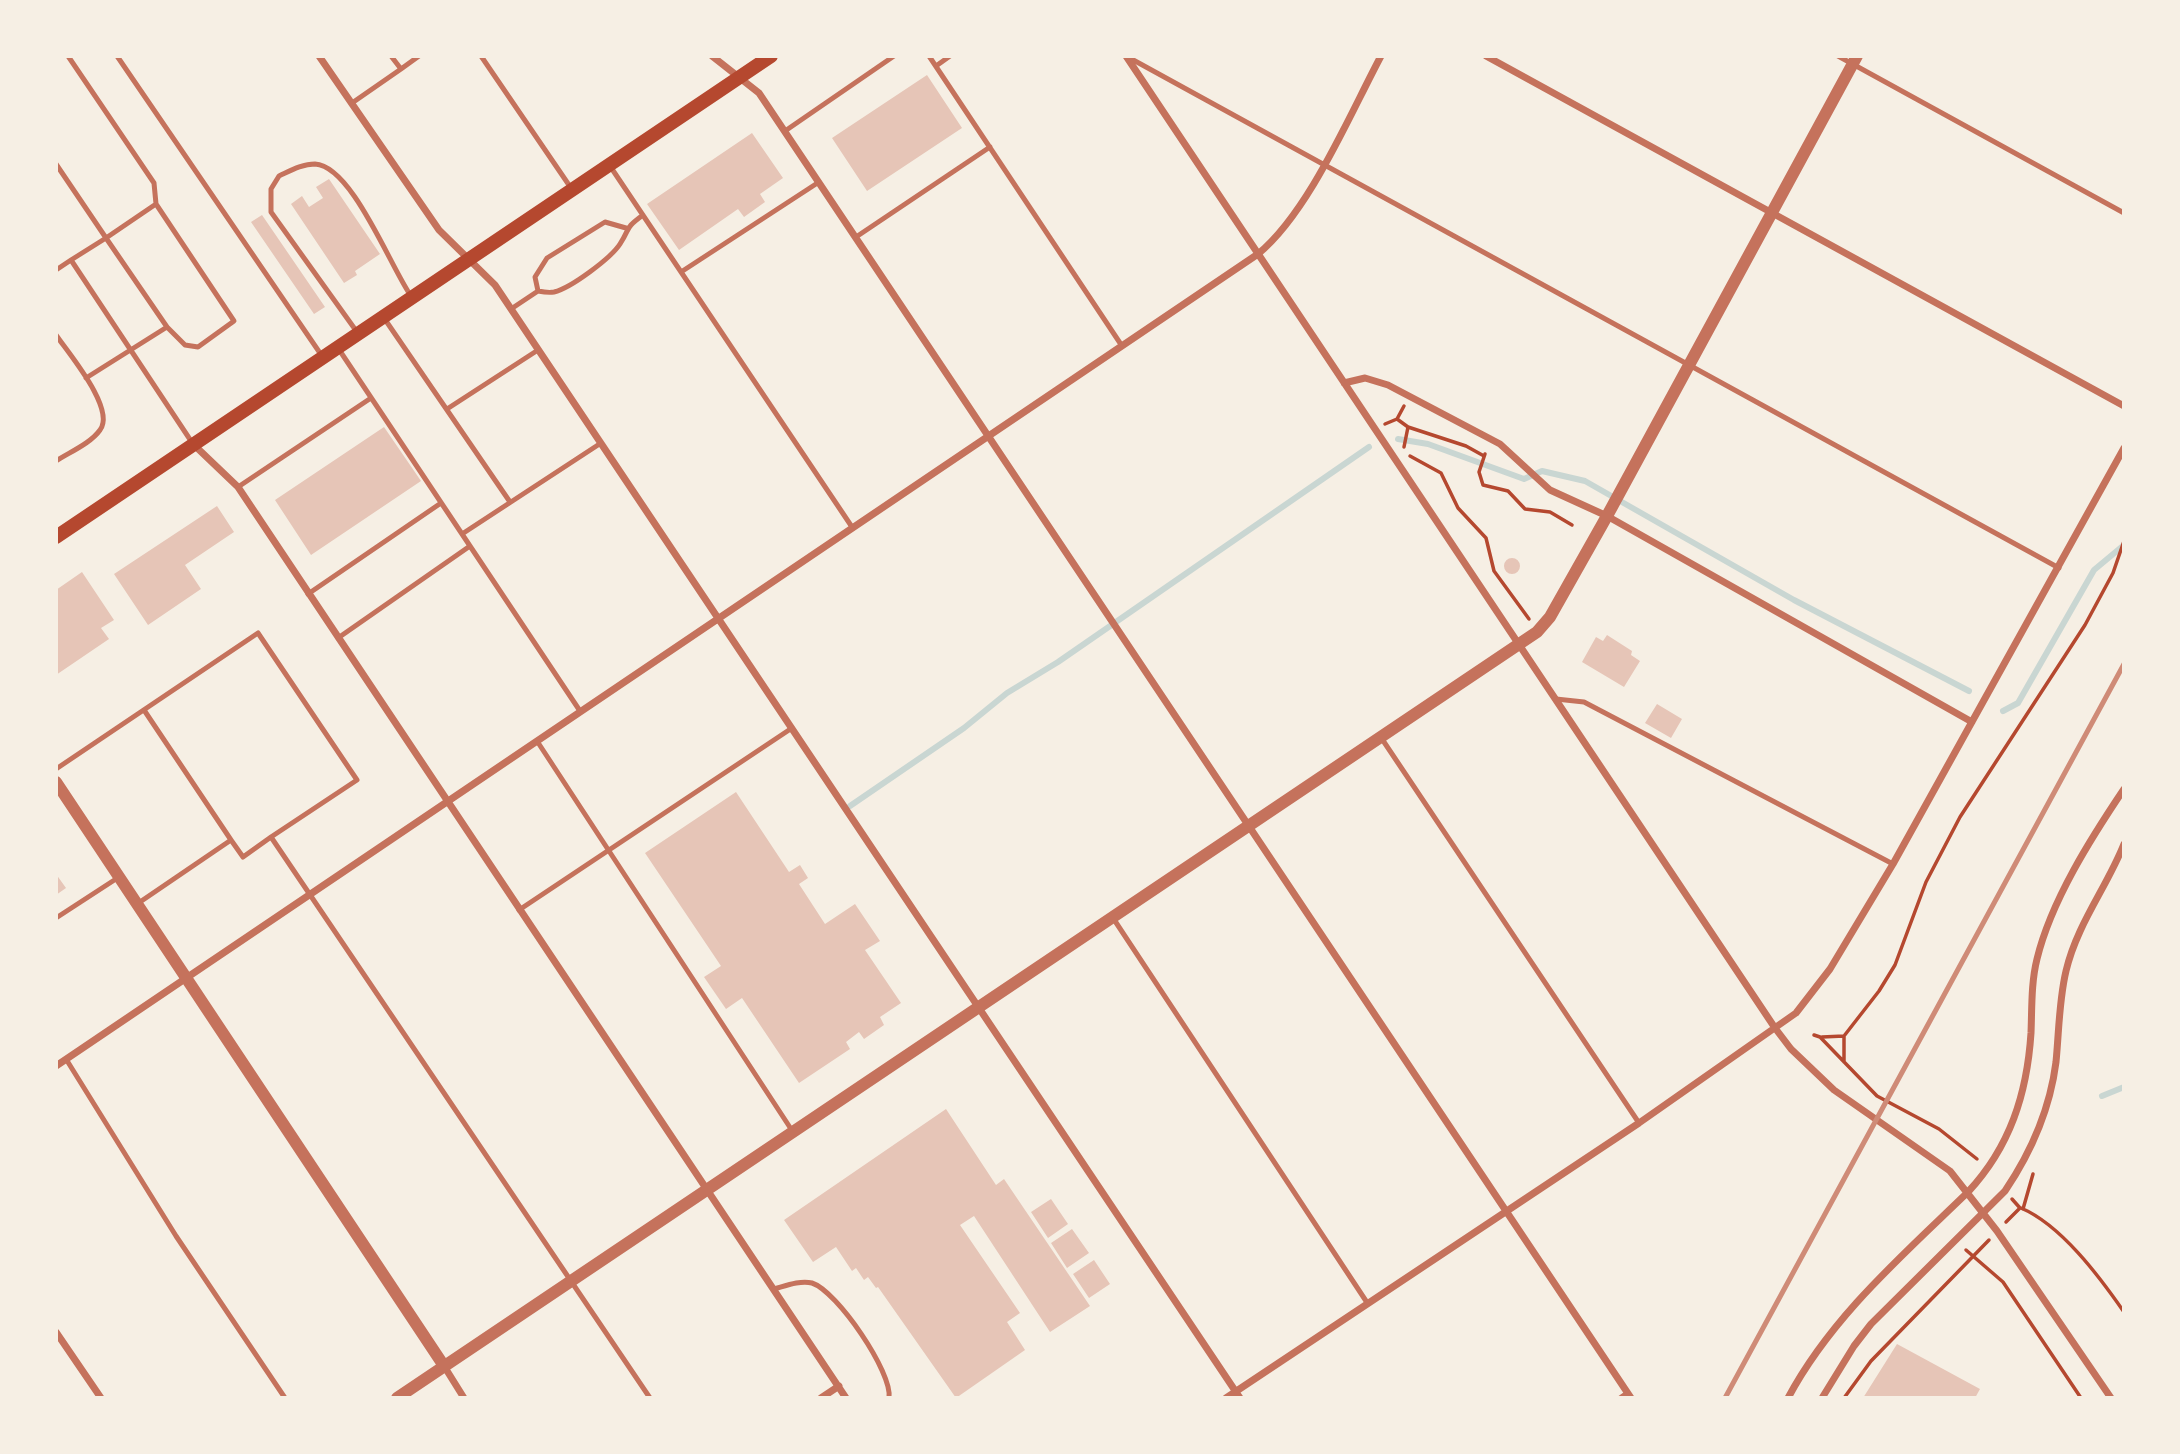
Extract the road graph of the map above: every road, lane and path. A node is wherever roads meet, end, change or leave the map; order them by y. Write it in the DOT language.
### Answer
graph roads {
  1 [pos="68,56"];
  2 [pos="117,56"];
  3 [pos="319,56"];
  4 [pos="391,56"];
  5 [pos="419,56"];
  6 [pos="481,56"];
  7 [pos="712,56"];
  8 [pos="771,56"];
  9 [pos="894,56"];
  10 [pos="929,56"];
  11 [pos="950,56"];
  12 [pos="1126,56"];
  13 [pos="1381,56"];
  14 [pos="1486,56"];
  15 [pos="1838,56"];
  16 [pos="1855,60"];
  17 [pos="936,66"];
  18 [pos="401,69"];
  19 [pos="738,77"];
  20 [pos="352,103"];
  21 [pos="785,131"];
  22 [pos="990,147"];
  23 [pos="608,163"];
  24 [pos="1323,163"];
  25 [pos="56,164"];
  26 [pos="819,182"];
  27 [pos="571,188"];
  28 [pos="156,204"];
  29 [pos="1772,212"];
  30 [pos="2124,213"];
  31 [pos="643,215"];
  32 [pos="626,228"];
  33 [pos="856,237"];
  34 [pos="106,238"];
  35 [pos="1258,254"];
  36 [pos="468,257"];
  37 [pos="71,260"];
  38 [pos="56,270"];
  39 [pos="681,272"];
  40 [pos="538,291"];
  41 [pos="411,296"];
  42 [pos="511,309"];
  43 [pos="382,315"];
  44 [pos="167,327"];
  45 [pos="357,332"];
  46 [pos="56,335"];
  47 [pos="336,346"];
  48 [pos="1122,346"];
  49 [pos="128,350"];
  50 [pos="538,350"];
  51 [pos="322,356"];
  52 [pos="1689,365"];
  53 [pos="86,378"];
  54 [pos="1344,383"];
  55 [pos="371,398"];
  56 [pos="2124,406"];
  57 [pos="1404,407"];
  58 [pos="447,409"];
  59 [pos="1397,419"];
  60 [pos="1390,422"];
  61 [pos="1408,427"];
  62 [pos="989,435"];
  63 [pos="601,443"];
  64 [pos="193,444"];
  65 [pos="2124,448"];
  66 [pos="56,461"];
  67 [pos="238,487"];
  68 [pos="510,502"];
  69 [pos="441,503"];
  70 [pos="1609,511"];
  71 [pos="1572,525"];
  72 [pos="852,527"];
  73 [pos="461,534"];
  74 [pos="56,537"];
  75 [pos="2124,541"];
  76 [pos="470,546"];
  77 [pos="2059,568"];
  78 [pos="309,594"];
  79 [pos="1522,609"];
  80 [pos="718,617"];
  81 [pos="338,638"];
  82 [pos="1519,644"];
  83 [pos="1556,699"];
  84 [pos="144,710"];
  85 [pos="580,712"];
  86 [pos="1972,722"];
  87 [pos="792,728"];
  88 [pos="1380,737"];
  89 [pos="537,741"];
  90 [pos="56,769"];
  91 [pos="56,782"];
  92 [pos="2124,789"];
  93 [pos="447,803"];
  94 [pos="1248,826"];
  95 [pos="271,837"];
  96 [pos="231,840"];
  97 [pos="2124,844"];
  98 [pos="609,850"];
  99 [pos="1893,864"];
  100 [pos="119,877"];
  101 [pos="310,895"];
  102 [pos="137,904"];
  103 [pos="519,910"];
  104 [pos="1112,917"];
  105 [pos="56,918"];
  106 [pos="187,978"];
  107 [pos="979,1007"];
  108 [pos="1775,1028"];
  109 [pos="1814,1035"];
  110 [pos="1844,1036"];
  111 [pos="1820,1037"];
  112 [pos="59,1062"];
  113 [pos="1843,1062"];
  114 [pos="1639,1123"];
  115 [pos="793,1132"];
  116 [pos="1974,1156"];
  117 [pos="708,1190"];
  118 [pos="1968,1192"];
  119 [pos="2012,1200"];
  120 [pos="2020,1208"];
  121 [pos="1506,1211"];
  122 [pos="1984,1213"];
  123 [pos="2011,1217"];
  124 [pos="1966,1250"];
  125 [pos="1979,1250"];
  126 [pos="1973,1257"];
  127 [pos="571,1282"];
  128 [pos="774,1289"];
  129 [pos="1368,1304"];
  130 [pos="2124,1312"];
  131 [pos="56,1332"];
  132 [pos="444,1366"];
  133 [pos="839,1386"];
  134 [pos="1238,1395"];
  135 [pos="1629,1396"];
  136 [pos="101,1398"];
  137 [pos="285,1398"];
  138 [pos="397,1398"];
  139 [pos="464,1398"];
  140 [pos="650,1398"];
  141 [pos="821,1398"];
  142 [pos="846,1398"];
  143 [pos="889,1398"];
  144 [pos="1226,1398"];
  145 [pos="1620,1398"];
  146 [pos="1788,1398"];
  147 [pos="1822,1398"];
  148 [pos="1844,1398"];
  149 [pos="2081,1398"];
  150 [pos="2111,1398"];
  1 -- 28 [label="lane"];
  2 -- 51 [label="lane"];
  3 -- 20 [label="street"];
  4 -- 18 [label="lane"];
  5 -- 18 [label="lane"];
  6 -- 27 [label="lane"];
  7 -- 19 [label="street"];
  8 -- 19 [label="main road"];
  9 -- 21 [label="lane"];
  10 -- 17 [label="lane"];
  11 -- 17 [label="lane"];
  12 -- 24 [label="lane"];
  12 -- 35 [label="street"];
  13 -- 24 [label="street"];
  14 -- 29 [label="street"];
  15 -- 16 [label="lane"];
  16 -- 29 [label="street"];
  16 -- 30 [label="lane"];
  17 -- 22 [label="lane"];
  18 -- 20 [label="lane"];
  19 -- 21 [label="street"];
  19 -- 23 [label="main road"];
  20 -- 36 [label="street"];
  21 -- 26 [label="street"];
  22 -- 33 [label="lane"];
  22 -- 48 [label="lane"];
  23 -- 27 [label="main road"];
  23 -- 31 [label="lane"];
  24 -- 35 [label="street"];
  24 -- 52 [label="lane"];
  25 -- 34 [label="lane"];
  26 -- 33 [label="street"];
  26 -- 39 [label="lane"];
  27 -- 36 [label="main road"];
  28 -- 34 [label="lane"];
  28 -- 44 [label="lane"];
  29 -- 52 [label="street"];
  29 -- 56 [label="street"];
  31 -- 32 [label="lane"];
  31 -- 39 [label="lane"];
  32 -- 40 [label="lane"];
  32 -- 40 [label="lane"];
  33 -- 62 [label="street"];
  34 -- 37 [label="lane"];
  34 -- 44 [label="lane"];
  35 -- 48 [label="street"];
  35 -- 54 [label="street"];
  36 -- 41 [label="main road"];
  36 -- 42 [label="street"];
  37 -- 38 [label="lane"];
  37 -- 49 [label="lane"];
  39 -- 72 [label="lane"];
  40 -- 42 [label="lane"];
  41 -- 43 [label="main road"];
  41 -- 45 [label="lane"];
  42 -- 50 [label="street"];
  43 -- 45 [label="main road"];
  43 -- 58 [label="lane"];
  44 -- 49 [label="lane"];
  45 -- 47 [label="main road"];
  46 -- 53 [label="lane"];
  47 -- 51 [label="main road"];
  47 -- 55 [label="lane"];
  48 -- 62 [label="street"];
  49 -- 53 [label="lane"];
  49 -- 64 [label="lane"];
  50 -- 58 [label="lane"];
  50 -- 63 [label="street"];
  51 -- 64 [label="main road"];
  52 -- 70 [label="street"];
  52 -- 77 [label="lane"];
  53 -- 66 [label="lane"];
  54 -- 70 [label="street"];
  54 -- 82 [label="street"];
  55 -- 67 [label="lane"];
  55 -- 69 [label="lane"];
  57 -- 59 [label="path"];
  58 -- 68 [label="lane"];
  59 -- 60 [label="path"];
  59 -- 61 [label="path"];
  61 -- 71 [label="path"];
  61 -- 79 [label="path"];
  62 -- 72 [label="street"];
  62 -- 94 [label="street"];
  63 -- 68 [label="lane"];
  63 -- 80 [label="street"];
  64 -- 67 [label="street"];
  64 -- 74 [label="main road"];
  65 -- 77 [label="street"];
  67 -- 78 [label="street"];
  68 -- 73 [label="lane"];
  69 -- 73 [label="lane"];
  69 -- 78 [label="lane"];
  70 -- 82 [label="street"];
  70 -- 86 [label="street"];
  72 -- 80 [label="street"];
  73 -- 76 [label="lane"];
  75 -- 110 [label="path"];
  76 -- 81 [label="lane"];
  76 -- 85 [label="lane"];
  77 -- 86 [label="street"];
  78 -- 81 [label="street"];
  80 -- 85 [label="street"];
  80 -- 87 [label="street"];
  81 -- 93 [label="street"];
  82 -- 83 [label="street"];
  82 -- 88 [label="street"];
  83 -- 99 [label="lane"];
  83 -- 108 [label="street"];
  84 -- 90 [label="lane"];
  84 -- 95 [label="lane"];
  84 -- 96 [label="lane"];
  85 -- 89 [label="street"];
  86 -- 99 [label="street"];
  87 -- 98 [label="lane"];
  87 -- 107 [label="street"];
  88 -- 94 [label="street"];
  88 -- 114 [label="lane"];
  89 -- 93 [label="street"];
  89 -- 98 [label="lane"];
  91 -- 100 [label="street"];
  92 -- 118 [label="street"];
  93 -- 101 [label="street"];
  93 -- 103 [label="street"];
  94 -- 104 [label="street"];
  94 -- 121 [label="street"];
  95 -- 96 [label="lane"];
  95 -- 101 [label="lane"];
  96 -- 102 [label="lane"];
  97 -- 122 [label="street"];
  98 -- 103 [label="lane"];
  98 -- 115 [label="lane"];
  99 -- 108 [label="street"];
  100 -- 102 [label="street"];
  100 -- 105 [label="lane"];
  101 -- 106 [label="street"];
  101 -- 127 [label="lane"];
  102 -- 106 [label="street"];
  103 -- 117 [label="street"];
  104 -- 107 [label="street"];
  104 -- 129 [label="lane"];
  106 -- 112 [label="street"];
  106 -- 132 [label="street"];
  107 -- 115 [label="street"];
  107 -- 134 [label="street"];
  108 -- 114 [label="street"];
  108 -- 118 [label="street"];
  109 -- 111 [label="path"];
  110 -- 111 [label="path"];
  110 -- 113 [label="path"];
  111 -- 113 [label="path"];
  112 -- 137 [label="lane"];
  113 -- 116 [label="path"];
  114 -- 121 [label="street"];
  115 -- 117 [label="street"];
  117 -- 127 [label="street"];
  117 -- 128 [label="street"];
  118 -- 122 [label="street"];
  118 -- 146 [label="street"];
  119 -- 120 [label="path"];
  120 -- 123 [label="path"];
  120 -- 130 [label="path"];
  121 -- 129 [label="street"];
  121 -- 135 [label="street"];
  122 -- 147 [label="street"];
  122 -- 150 [label="street"];
  124 -- 126 [label="path"];
  125 -- 126 [label="path"];
  126 -- 148 [label="path"];
  126 -- 149 [label="path"];
  127 -- 132 [label="street"];
  127 -- 140 [label="lane"];
  128 -- 133 [label="street"];
  128 -- 143 [label="lane"];
  129 -- 134 [label="street"];
  131 -- 136 [label="street"];
  132 -- 138 [label="street"];
  132 -- 139 [label="street"];
  133 -- 141 [label="street"];
  133 -- 142 [label="street"];
  134 -- 144 [label="street"];
  135 -- 145 [label="lane"];
}
